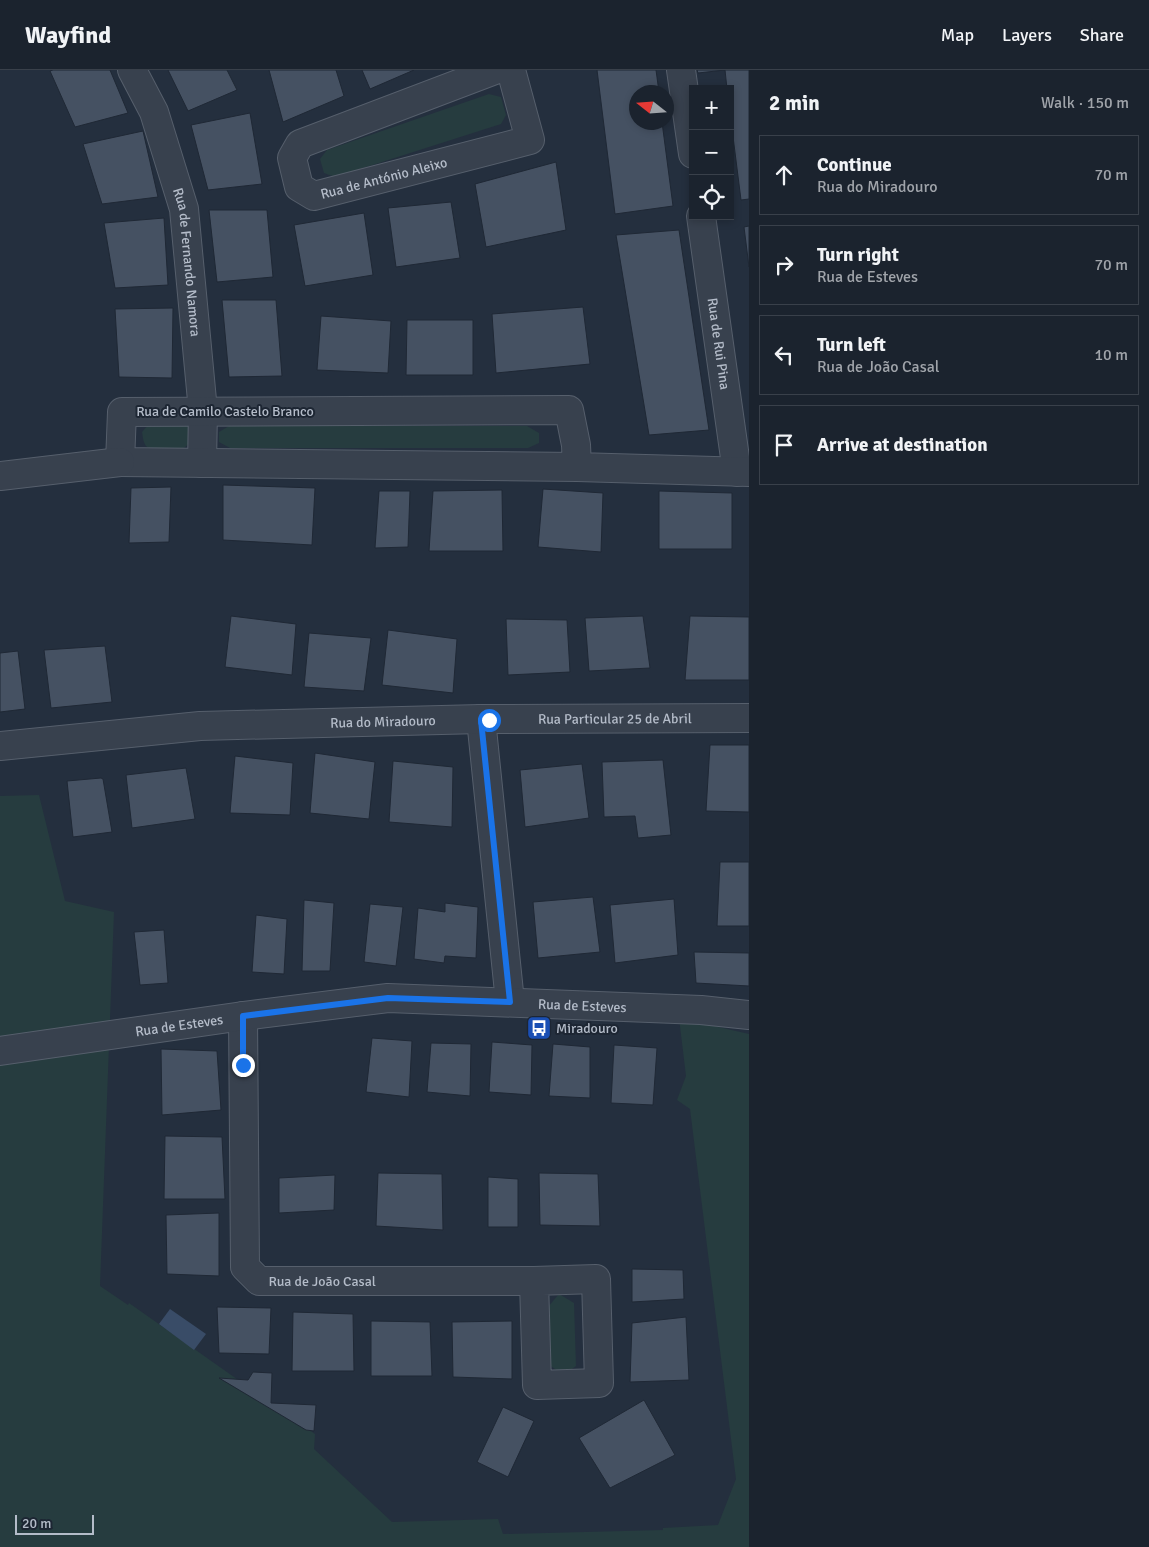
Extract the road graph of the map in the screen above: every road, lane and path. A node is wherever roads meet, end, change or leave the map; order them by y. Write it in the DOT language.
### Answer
graph roads {
  1 [pos="132,70"];
  2 [pos="495,70"];
  3 [pos="511,70"];
  4 [pos="681,70"];
  5 [pos="690,130"];
  6 [pos="702,220"];
  7 [pos="202,411"];
  8 [pos="120,462"];
  9 [pos="202,463"];
  10 [pos="578,467"];
  11 [pos="743,472"];
  12 [pos="0,476"];
  13 [pos="749,718"];
  14 [pos="481,720"];
  15 [pos="0,746"];
  16 [pos="510,1002"];
  17 [pos="749,1015"];
  18 [pos="243,1016"];
  19 [pos="0,1051"];
  20 [pos="534,1281"];
  1 -- 7 [label="street, Rua de Fernando Namora"];
  2 -- 3 [label="street, Rua de António Aleixo"];
  4 -- 5 [label="street"];
  6 -- 11 [label="street, Rua de Rui Pina"];
  7 -- 8 [label="street, Rua de Camilo Castelo Branco"];
  7 -- 9 [label="street, Rua de Fernando Namora"];
  7 -- 10 [label="street, Rua de Camilo Castelo Branco"];
  8 -- 9 [label="street"];
  8 -- 12 [label="street"];
  9 -- 10 [label="street"];
  10 -- 11 [label="street"];
  13 -- 14 [label="street, Rua Particular 25 de Abril"];
  14 -- 15 [label="street, Rua do Miradouro"];
  14 -- 16 [label="street"];
  16 -- 17 [label="street, Rua de Esteves"];
  16 -- 18 [label="street, Rua de Esteves"];
  18 -- 19 [label="street, Rua de Esteves"];
  18 -- 20 [label="street, Rua de João Casal"];
}
